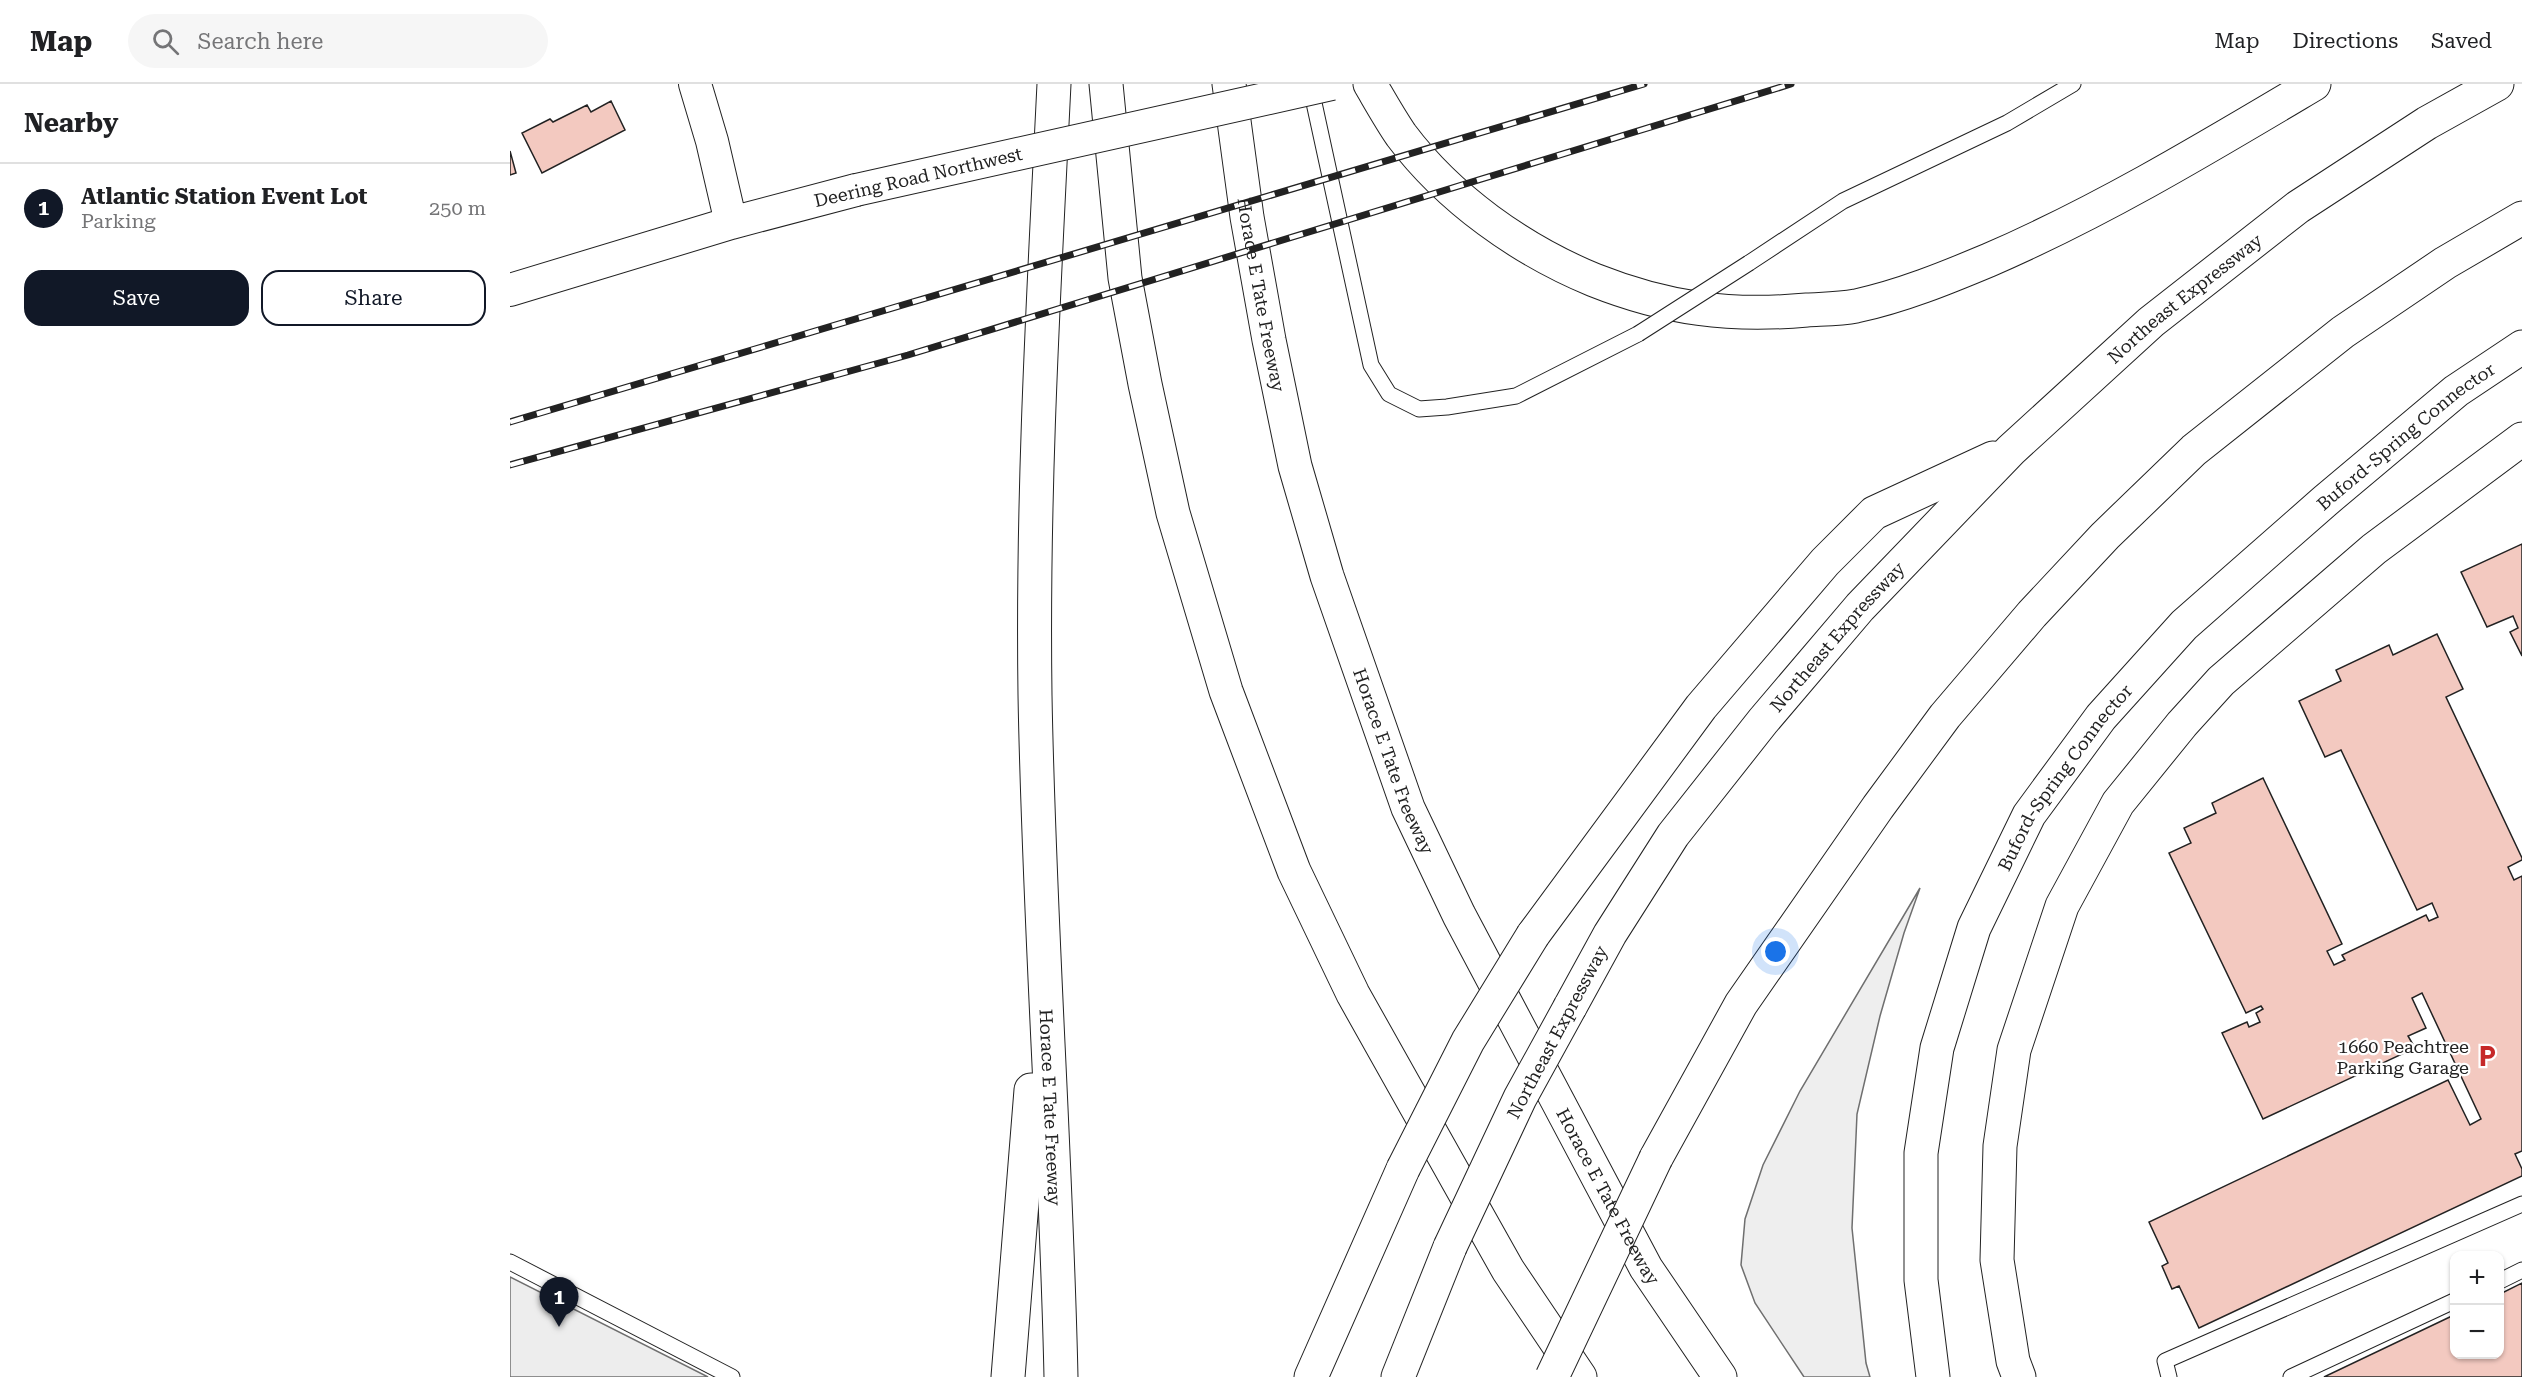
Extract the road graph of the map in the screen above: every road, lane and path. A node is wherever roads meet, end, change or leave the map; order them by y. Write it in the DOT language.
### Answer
graph roads {
  1 [pos="695,84"];
  2 [pos="1054,84"];
  3 [pos="1106,84"];
  4 [pos="1229,84"];
  5 [pos="1370,84"];
  6 [pos="2073,84"];
  7 [pos="2314,84"];
  8 [pos="2497,84"];
  9 [pos="1321,86"];
  10 [pos="2522,219"];
  11 [pos="731,223"];
  12 [pos="510,290"];
  13 [pos="2522,347"];
  14 [pos="2522,440"];
  15 [pos="2011,450"];
  16 [pos="1041,927"];
  17 [pos="2522,1204"];
  18 [pos="510,1262"];
  19 [pos="1646,1268"];
  20 [pos="2522,1270"];
  21 [pos="2504,1279"];
  22 [pos="2450,1303"];
  23 [pos="1586,1311"];
  24 [pos="732,1377"];
  25 [pos="1008,1377"];
  26 [pos="1061,1377"];
  27 [pos="1311,1377"];
  28 [pos="1398,1377"];
  29 [pos="1552,1377"];
  30 [pos="1581,1377"];
  31 [pos="1707,1377"];
  32 [pos="1720,1377"];
  33 [pos="1933,1377"];
  34 [pos="2019,1377"];
  35 [pos="2169,1377"];
  36 [pos="2291,1377"];
  1 -- 11 [label="street"];
  2 -- 16 [label="highway, Horace E Tate Freeway"];
  3 -- 30 [label="highway"];
  4 -- 19 [label="highway, Horace E Tate Freeway"];
  5 -- 7 [label="highway"];
  6 -- 9 [label="lane, bridge"];
  8 -- 15 [label="highway, Northeast Expressway"];
  9 -- 11 [label="street, Deering Road Northwest, bridge"];
  10 -- 23 [label="highway, bridge"];
  11 -- 12 [label="street, Deering Road Northwest"];
  13 -- 33 [label="highway, Buford-Spring Connector"];
  14 -- 34 [label="highway"];
  15 -- 27 [label="highway, bridge"];
  15 -- 28 [label="highway, Northeast Expressway, bridge"];
  16 -- 25 [label="highway"];
  16 -- 26 [label="highway, Horace E Tate Freeway"];
  17 -- 35 [label="lane"];
  18 -- 24 [label="lane"];
  19 -- 31 [label="highway"];
  19 -- 32 [label="highway, Horace E Tate Freeway"];
  20 -- 21 [label="lane"];
  22 -- 36 [label="lane"];
  23 -- 29 [label="highway, bridge"];
  23 -- 30 [label="highway"];
}
